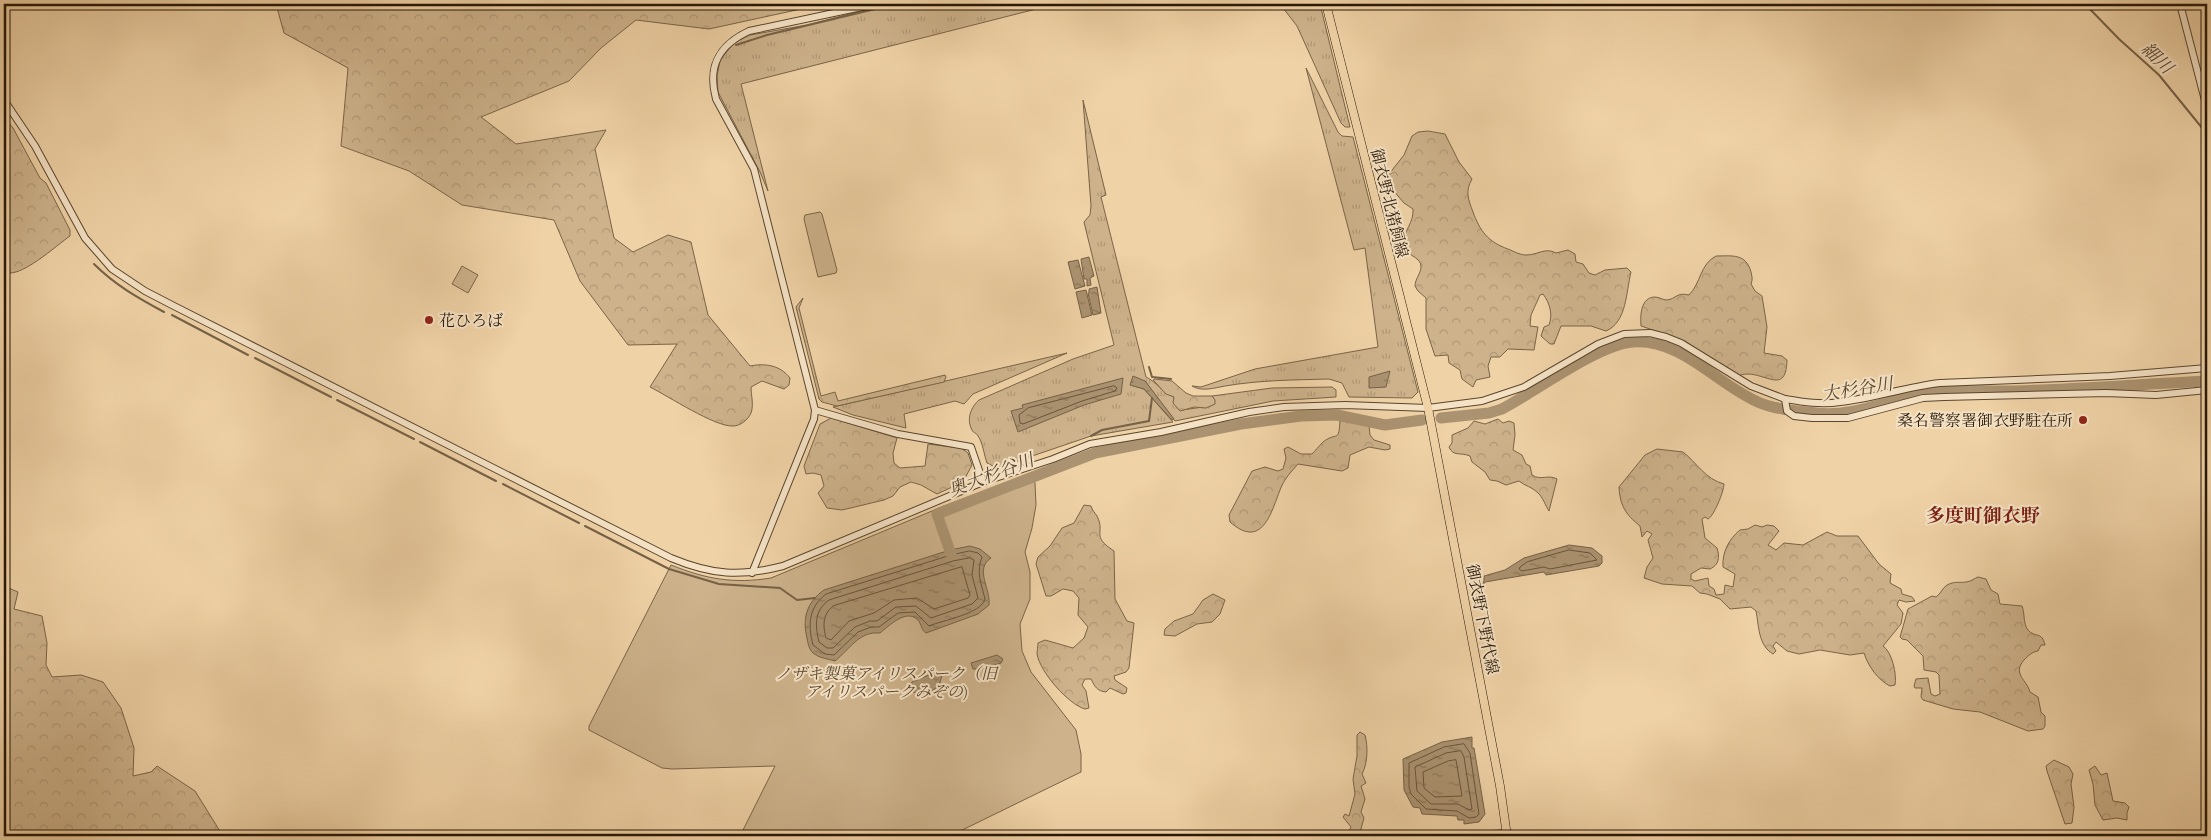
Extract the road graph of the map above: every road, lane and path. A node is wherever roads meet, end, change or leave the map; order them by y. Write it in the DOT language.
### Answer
graph roads {
  1 [pos="876,4"];
  2 [pos="1326,4"];
  3 [pos="2180,4"];
  4 [pos="4,100"];
  5 [pos="2207,108"];
  6 [pos="2207,368"];
  7 [pos="2207,390"];
  8 [pos="1785,401"];
  9 [pos="1428,408"];
  10 [pos="815,410"];
  11 [pos="983,482"];
  12 [pos="752,573"];
  13 [pos="1507,834"];
  14 [pos="1465,836"];
  15 [pos="1522,836"];
  1 -- 10 [label="street"];
  2 -- 9 [label="main road, 御衣野北猪飼線"];
  3 -- 5 [label="street"];
  4 -- 12 [label="street"];
  6 -- 8 [label="street"];
  7 -- 8 [label="street"];
  8 -- 9 [label="street"];
  9 -- 11 [label="street"];
  9 -- 13 [label="main road, 御衣野下野代線"];
  10 -- 11 [label="street"];
  10 -- 12 [label="street"];
  11 -- 12 [label="street"];
  13 -- 14 [label="street"];
  13 -- 15 [label="street"];
}
